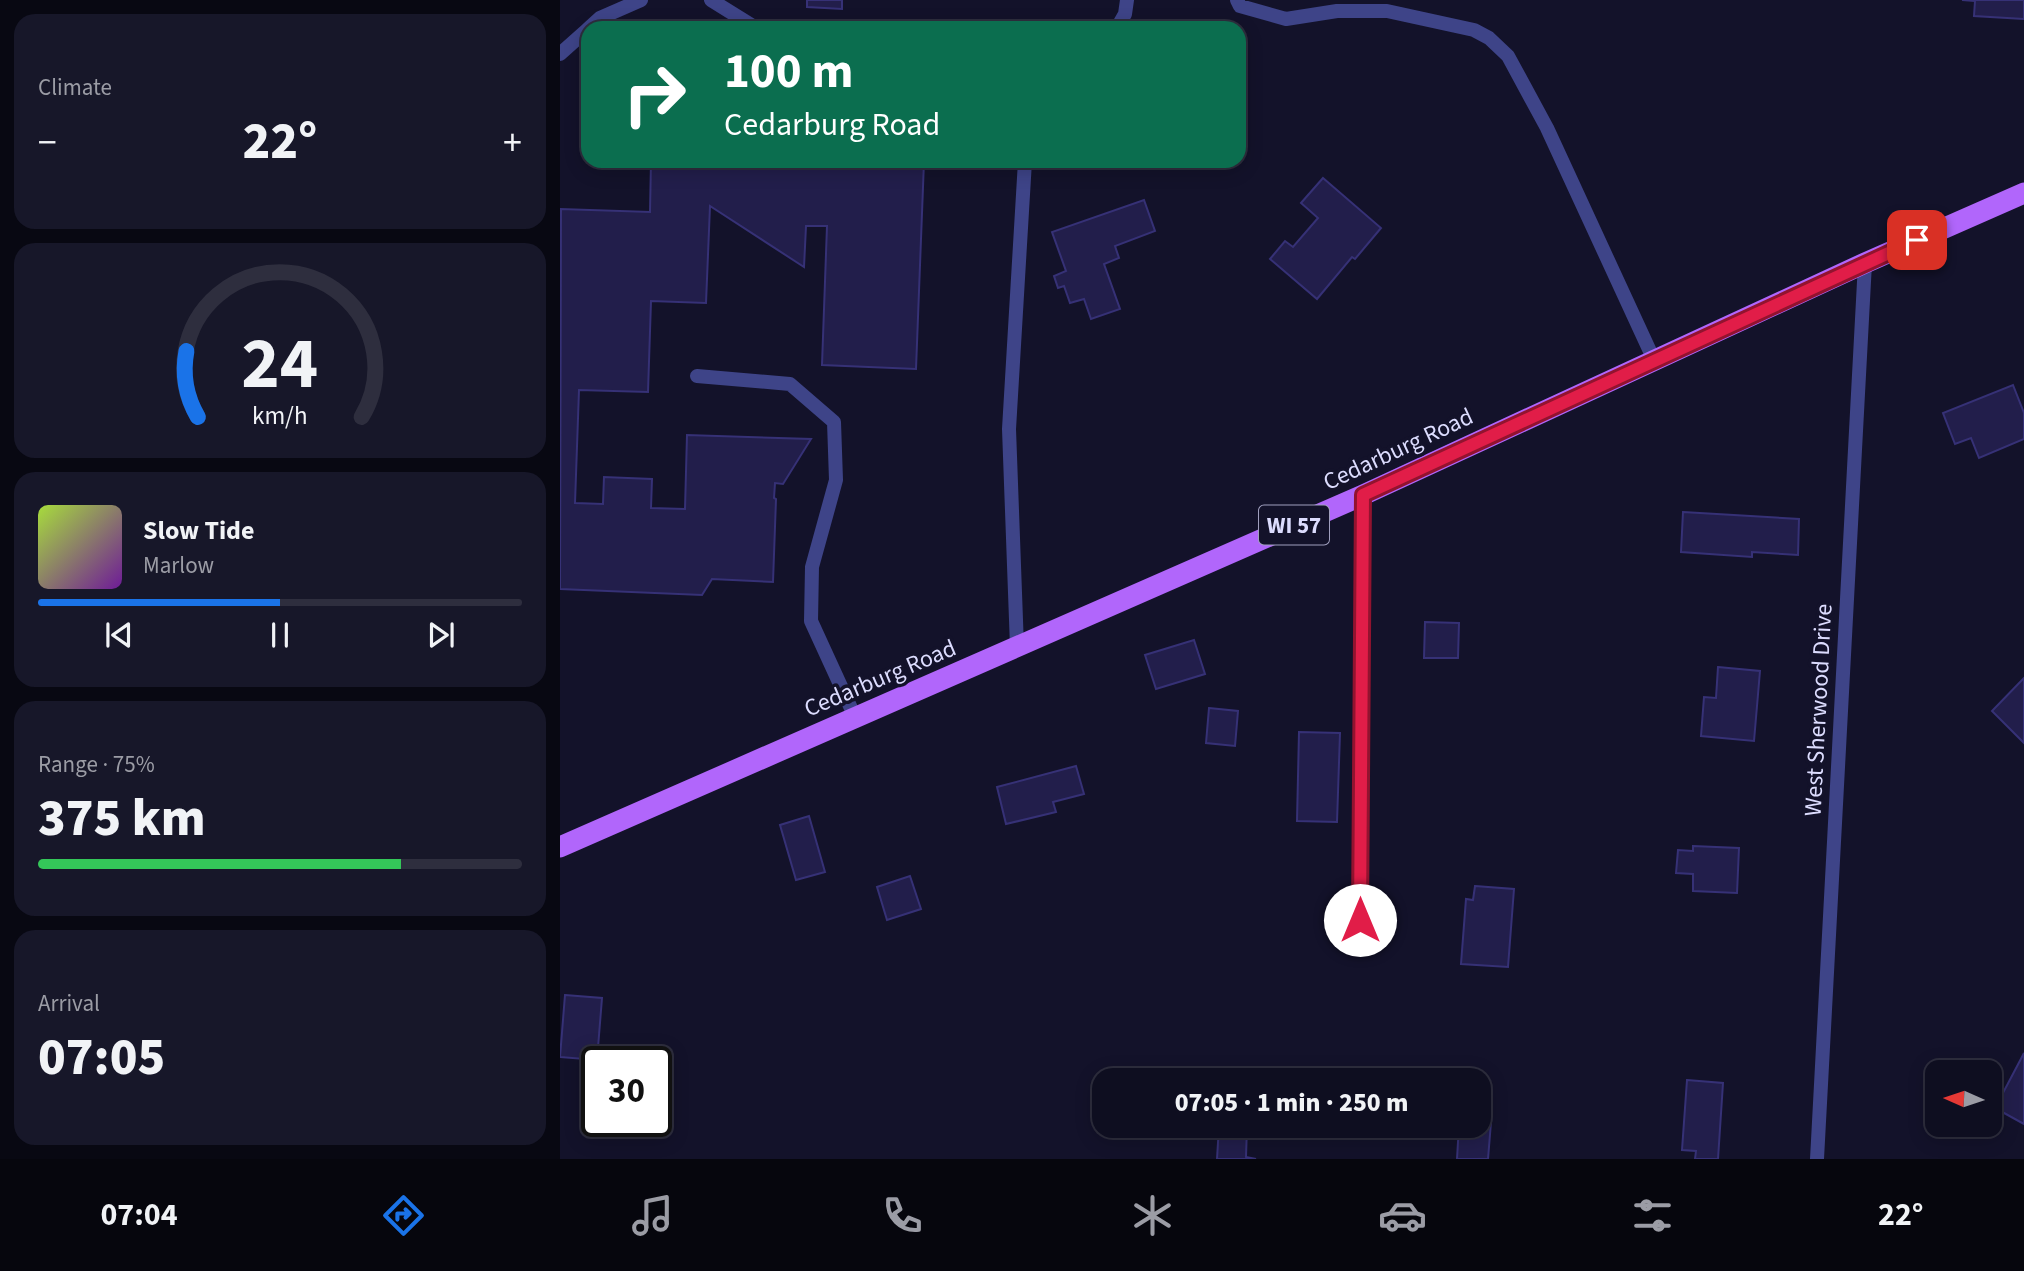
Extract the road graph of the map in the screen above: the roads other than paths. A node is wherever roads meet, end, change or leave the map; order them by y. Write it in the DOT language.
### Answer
graph roads {
  1 [pos="641,0"];
  2 [pos="711,0"];
  3 [pos="1127,0"];
  4 [pos="1237,0"];
  5 [pos="1356,6"];
  6 [pos="596,21"];
  7 [pos="745,21"];
  8 [pos="1121,21"];
  9 [pos="581,34"];
  10 [pos="560,54"];
  11 [pos="1025,168"];
  12 [pos="2024,193"];
  13 [pos="1865,263"];
  14 [pos="1654,360"];
  15 [pos="696,376"];
  16 [pos="1363,495"];
  17 [pos="1017,647"];
  18 [pos="855,717"];
  19 [pos="560,847"];
  20 [pos="1360,947"];
  21 [pos="1817,1159"];
  1 -- 6 [label="street"];
  2 -- 7 [label="street"];
  3 -- 8 [label="street"];
  4 -- 5 [label="street"];
  5 -- 14 [label="street"];
  9 -- 10 [label="street"];
  11 -- 17 [label="street"];
  12 -- 13 [label="main road, Cedarburg Road / WI 57"];
  13 -- 14 [label="main road, Cedarburg Road / WI 57"];
  13 -- 21 [label="street, West Sherwood Drive"];
  14 -- 16 [label="main road, Cedarburg Road / WI 57"];
  15 -- 18 [label="street"];
  16 -- 17 [label="main road, Cedarburg Road / WI 57"];
  16 -- 20 [label="street"];
  17 -- 18 [label="main road, Cedarburg Road / WI 57"];
  18 -- 19 [label="main road, Cedarburg Road / WI 57"];
}
